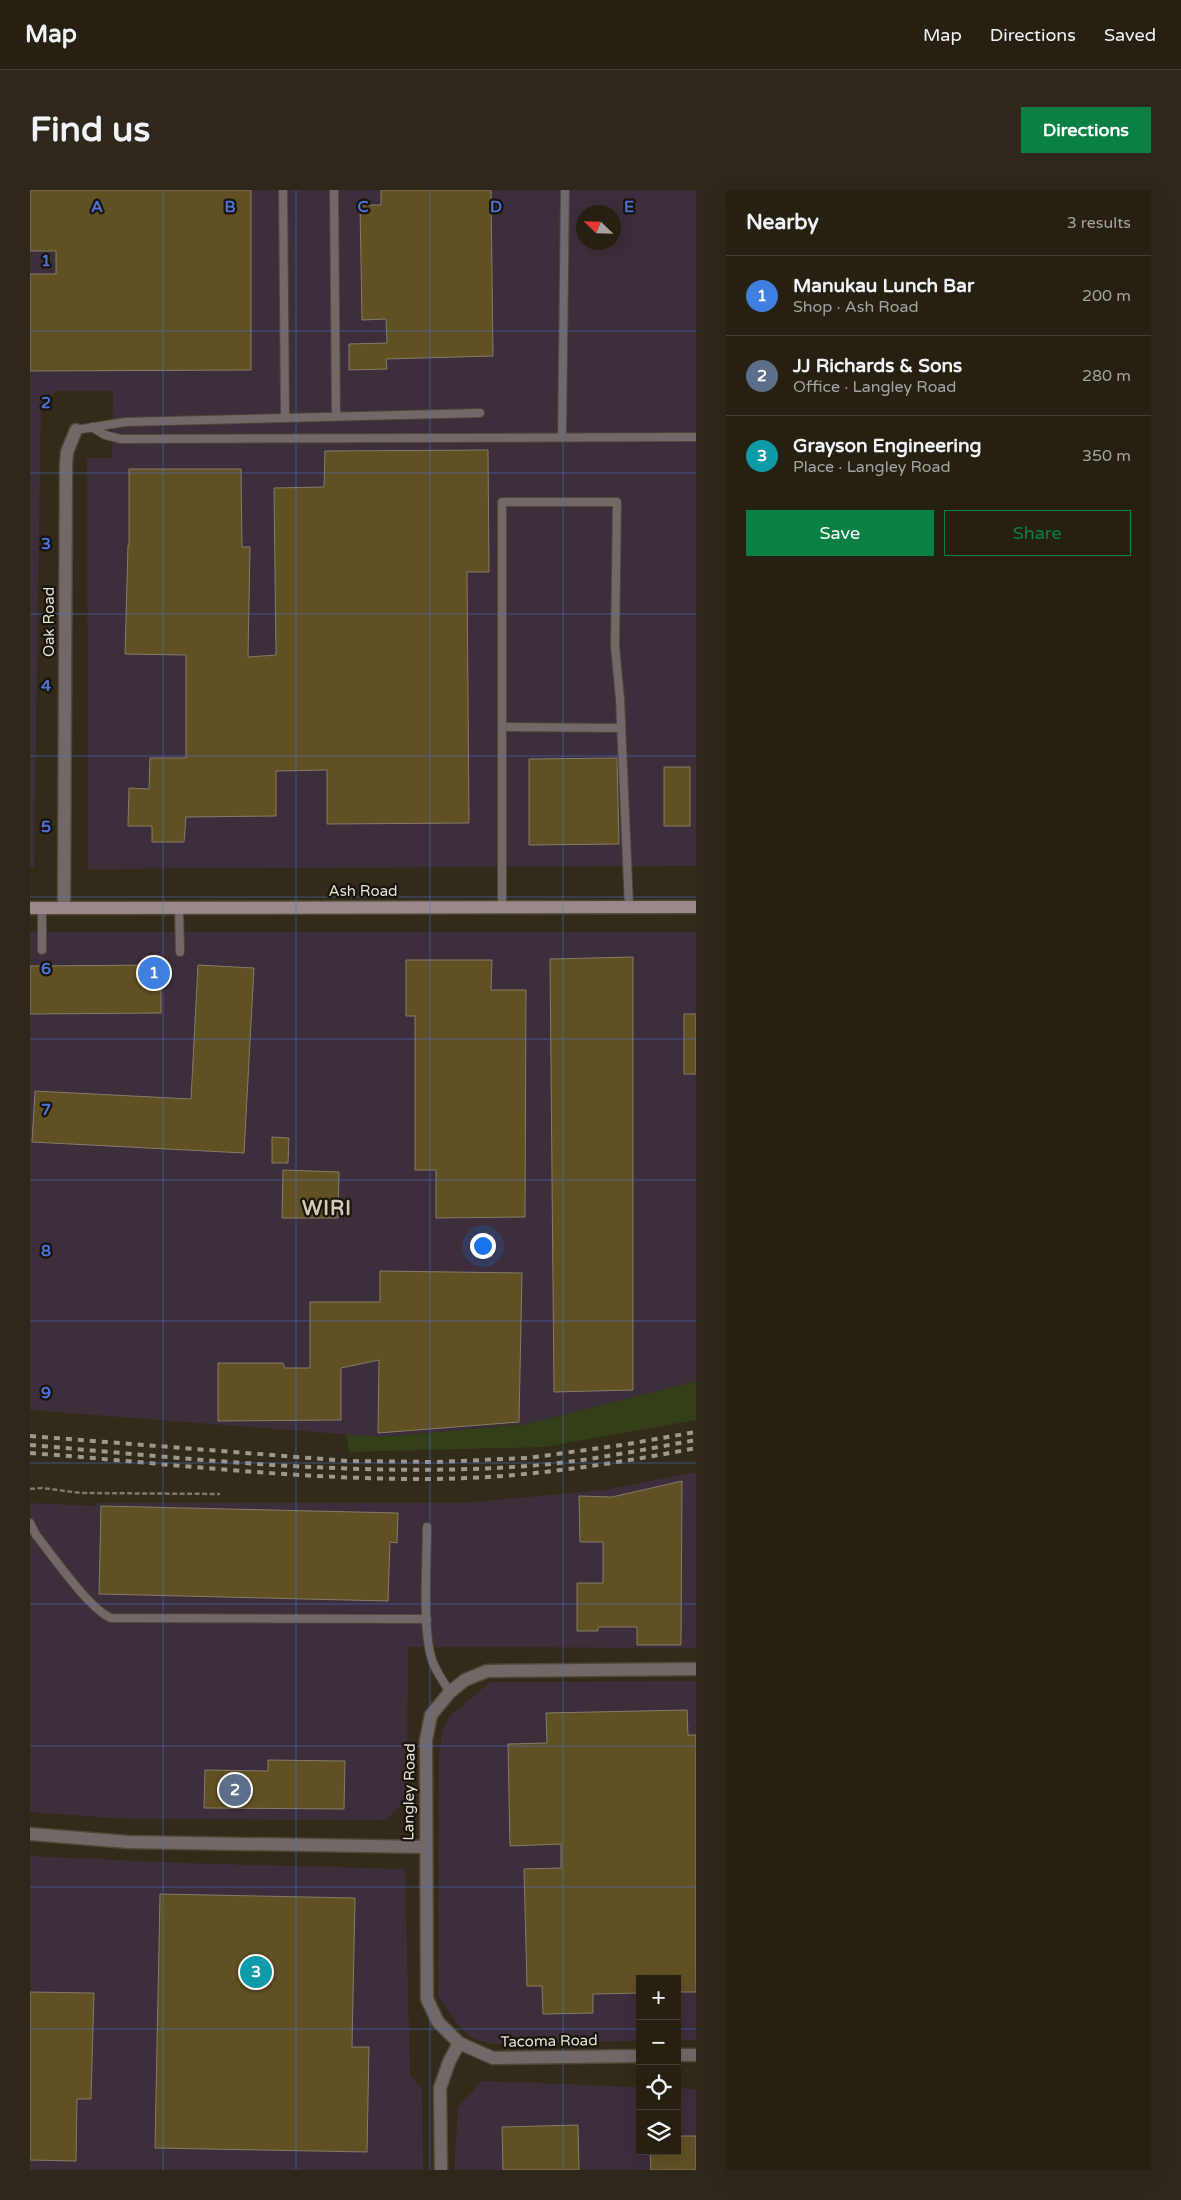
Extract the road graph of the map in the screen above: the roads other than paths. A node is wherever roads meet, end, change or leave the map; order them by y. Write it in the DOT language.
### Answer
graph roads {
  1 [pos="282,190"];
  2 [pos="334,190"];
  3 [pos="565,190"];
  4 [pos="480,413"];
  5 [pos="336,415"];
  6 [pos="286,416"];
  7 [pos="92,427"];
  8 [pos="76,430"];
  9 [pos="696,437"];
  10 [pos="562,438"];
  11 [pos="502,726"];
  12 [pos="621,728"];
  13 [pos="64,907"];
  14 [pos="502,907"];
  15 [pos="629,907"];
  16 [pos="696,907"];
  17 [pos="36,908"];
  18 [pos="179,908"];
  19 [pos="42,950"];
  20 [pos="180,952"];
  21 [pos="30,1523"];
  22 [pos="427,1527"];
  23 [pos="427,1619"];
  24 [pos="696,1669"];
  25 [pos="450,1692"];
  26 [pos="30,1834"];
  27 [pos="426,1847"];
  28 [pos="459,2043"];
  29 [pos="681,2055"];
  30 [pos="696,2055"];
  31 [pos="636,2056"];
  32 [pos="441,2170"];
  1 -- 6 [label="lane"];
  2 -- 5 [label="lane"];
  3 -- 10 [label="lane"];
  4 -- 5 [label="lane"];
  5 -- 6 [label="lane"];
  6 -- 7 [label="lane"];
  7 -- 8 [label="lane"];
  7 -- 10 [label="lane"];
  8 -- 13 [label="street, Oak Road"];
  9 -- 10 [label="lane"];
  11 -- 12 [label="lane"];
  11 -- 12 [label="lane"];
  11 -- 14 [label="lane"];
  12 -- 15 [label="lane"];
  13 -- 17 [label="main road, Ash Road"];
  13 -- 18 [label="main road, Ash Road"];
  14 -- 15 [label="main road, Ash Road"];
  14 -- 18 [label="main road, Ash Road"];
  15 -- 16 [label="main road, Ash Road"];
  17 -- 19 [label="lane"];
  18 -- 20 [label="lane"];
  21 -- 23 [label="lane"];
  22 -- 23 [label="lane"];
  23 -- 25 [label="lane"];
  24 -- 25 [label="street, Langley Road"];
  25 -- 27 [label="street, Langley Road"];
  26 -- 27 [label="street, Langley Road"];
  27 -- 28 [label="street, Tacoma Road"];
  28 -- 31 [label="street, Tacoma Road"];
  28 -- 32 [label="street"];
  29 -- 30 [label="street"];
}
